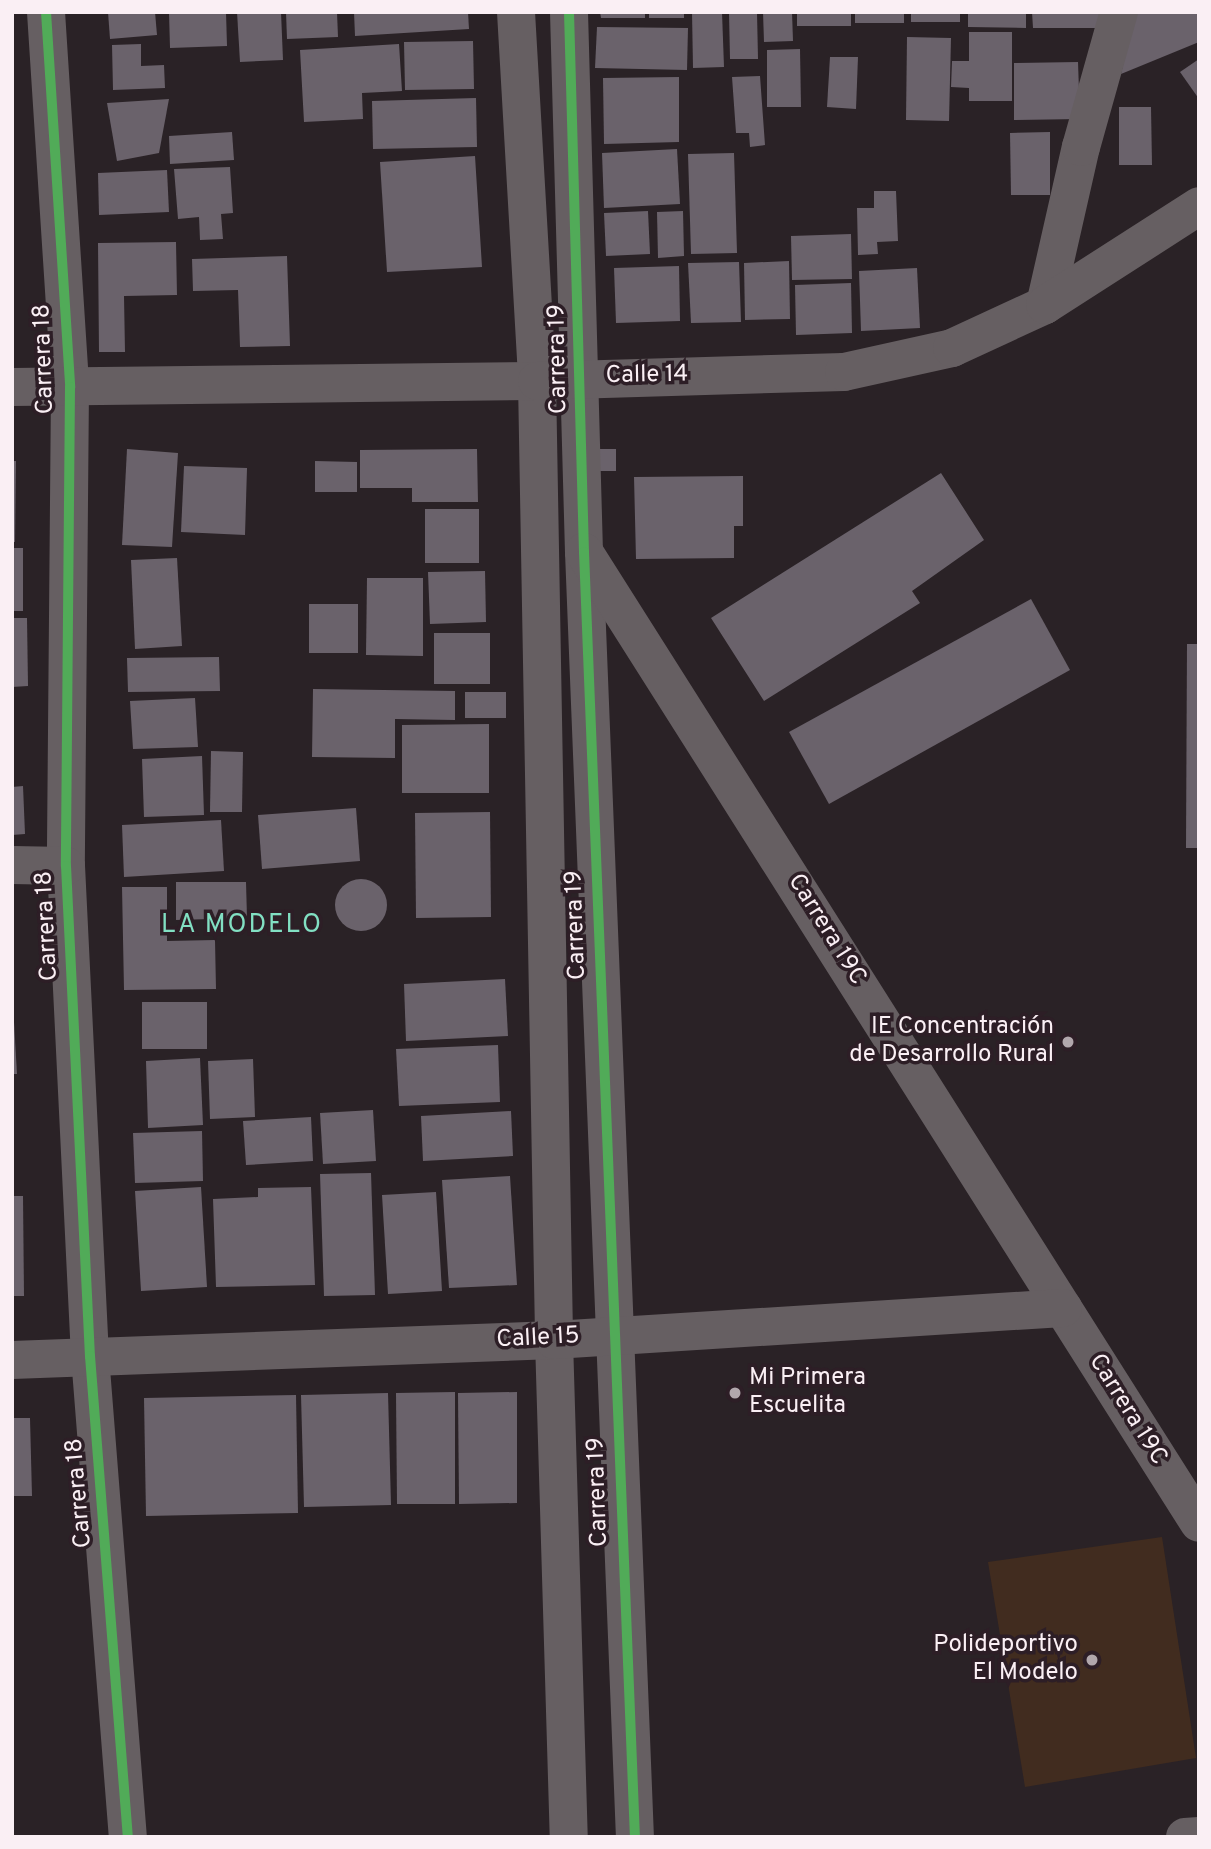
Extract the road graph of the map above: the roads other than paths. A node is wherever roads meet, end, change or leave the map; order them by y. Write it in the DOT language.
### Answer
graph roads {
  1 [pos="46,12"];
  2 [pos="516,12"];
  3 [pos="569,12"];
  4 [pos="1119,12"];
  5 [pos="1199,206"];
  6 [pos="1045,305"];
  7 [pos="580,377"];
  8 [pos="537,381"];
  9 [pos="12,387"];
  10 [pos="69,387"];
  11 [pos="584,552"];
  12 [pos="12,865"];
  13 [pos="66,866"];
  14 [pos="1063,1308"];
  15 [pos="614,1334"];
  16 [pos="554,1340"];
  17 [pos="90,1356"];
  18 [pos="12,1360"];
  19 [pos="1199,1523"];
  20 [pos="1199,1836"];
  21 [pos="128,1837"];
  22 [pos="569,1837"];
  23 [pos="635,1837"];
  24 [pos="1185,1837"];
  1 -- 10 [label="street, Carrera 18"];
  2 -- 8 [label="street, Carrera 19"];
  3 -- 7 [label="street, Carrera 19"];
  4 -- 6 [label="street"];
  5 -- 6 [label="street, Calle 14"];
  6 -- 7 [label="street, Calle 14"];
  7 -- 8 [label="street, Calle 14"];
  7 -- 11 [label="street, Carrera 19"];
  8 -- 10 [label="street, Calle 14"];
  8 -- 16 [label="street, Carrera 19"];
  9 -- 10 [label="street, Calle 14"];
  10 -- 13 [label="street, Carrera 18"];
  11 -- 14 [label="street, Carrera 19C"];
  11 -- 15 [label="street, Carrera 19"];
  12 -- 13 [label="street"];
  13 -- 17 [label="street, Carrera 18"];
  14 -- 15 [label="street, Calle 15"];
  14 -- 19 [label="street, Carrera 19C"];
  15 -- 16 [label="street, Calle 15"];
  15 -- 23 [label="street, Carrera 19"];
  16 -- 17 [label="street, Calle 15"];
  16 -- 22 [label="street, Carrera 19"];
  17 -- 18 [label="street, Calle 15"];
  17 -- 21 [label="street, Carrera 18"];
  20 -- 24 [label="street"];
}
